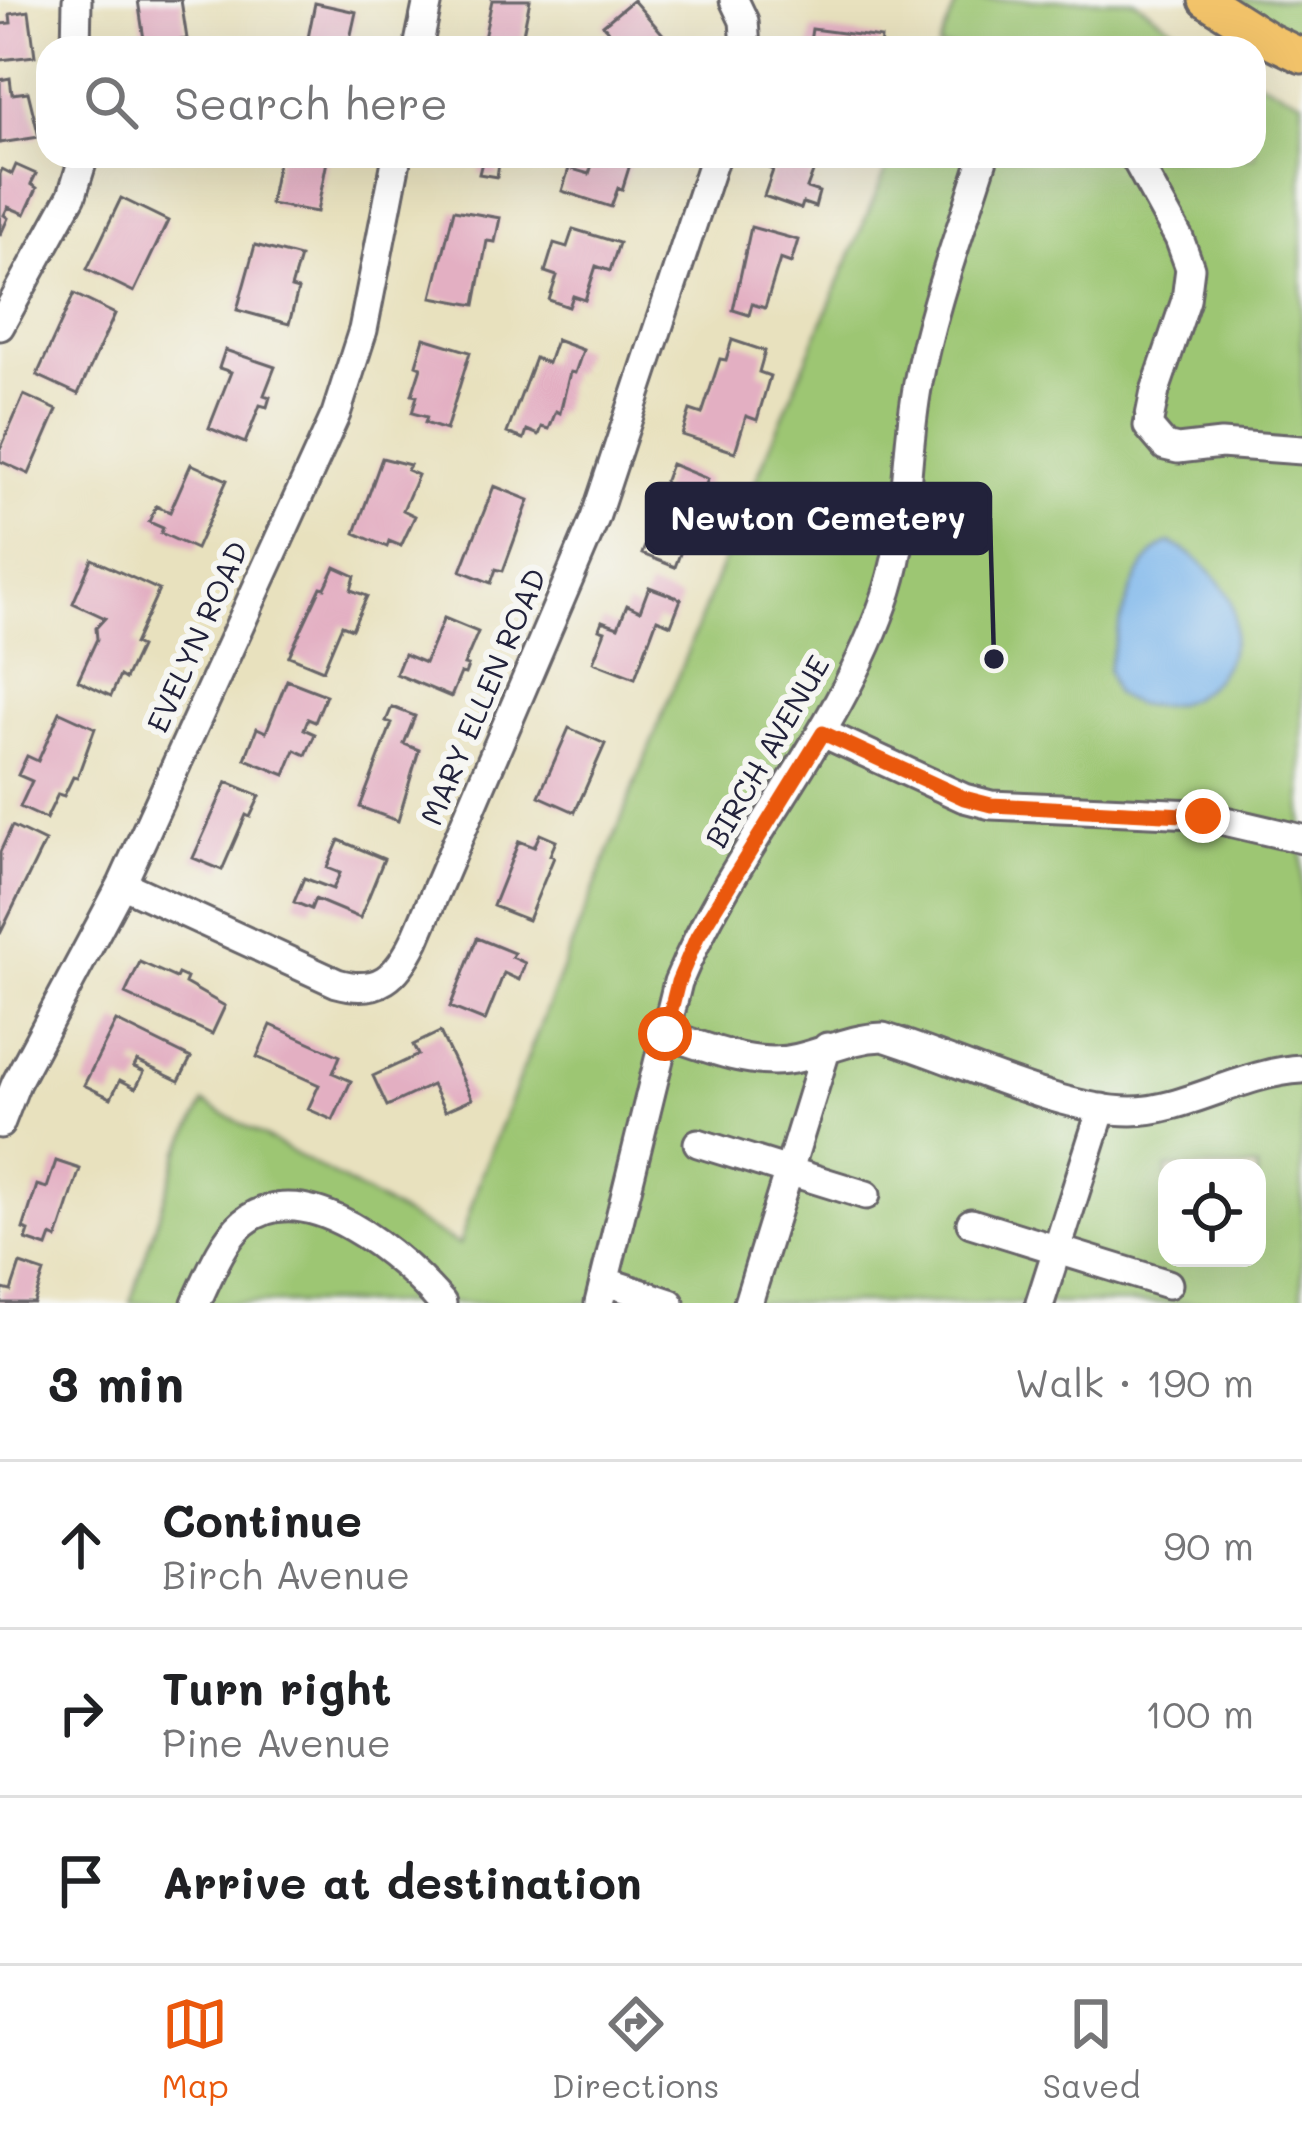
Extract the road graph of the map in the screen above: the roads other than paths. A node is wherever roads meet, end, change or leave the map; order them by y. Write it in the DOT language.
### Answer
graph roads {
  1 [pos="77,0"];
  2 [pos="428,0"];
  3 [pos="734,0"];
  4 [pos="1206,0"];
  5 [pos="76,36"];
  6 [pos="420,36"];
  7 [pos="745,36"];
  8 [pos="1263,36"];
  9 [pos="1266,38"];
  10 [pos="1302,56"];
  11 [pos="80,168"];
  12 [pos="395,168"];
  13 [pos="712,168"];
  14 [pos="980,168"];
  15 [pos="1141,168"];
  16 [pos="0,326"];
  17 [pos="1302,450"];
  18 [pos="823,733"];
  19 [pos="1302,839"];
  20 [pos="122,884"];
  21 [pos="665,1034"];
  22 [pos="827,1046"];
  23 [pos="1302,1069"];
  24 [pos="1102,1108"];
  25 [pos="0,1124"];
  26 [pos="698,1143"];
  27 [pos="790,1171"];
  28 [pos="866,1195"];
  29 [pos="971,1223"];
  30 [pos="1057,1250"];
  31 [pos="1168,1284"];
  32 [pos="601,1292"];
  33 [pos="196,1303"];
  34 [pos="442,1303"];
  35 [pos="670,1303"];
  36 [pos="748,1303"];
  37 [pos="1040,1303"];
  1 -- 5 [label="street"];
  2 -- 6 [label="street"];
  3 -- 7 [label="street"];
  4 -- 8 [label="main road"];
  9 -- 10 [label="main road"];
  11 -- 16 [label="street"];
  12 -- 20 [label="street, EVELYN ROAD"];
  13 -- 20 [label="street, MARY ELLEN ROAD"];
  14 -- 18 [label="street, BIRCH AVENUE"];
  15 -- 17 [label="street"];
  18 -- 19 [label="street"];
  18 -- 21 [label="street, BIRCH AVENUE"];
  20 -- 25 [label="street, EVELYN ROAD"];
  21 -- 22 [label="street"];
  21 -- 32 [label="street, BIRCH AVENUE"];
  22 -- 24 [label="street"];
  22 -- 27 [label="street"];
  23 -- 24 [label="street"];
  24 -- 30 [label="street"];
  26 -- 27 [label="street"];
  27 -- 28 [label="street"];
  27 -- 36 [label="street"];
  29 -- 30 [label="street"];
  30 -- 31 [label="street"];
  30 -- 37 [label="street"];
  32 -- 35 [label="street"];
  33 -- 34 [label="street"];
}
